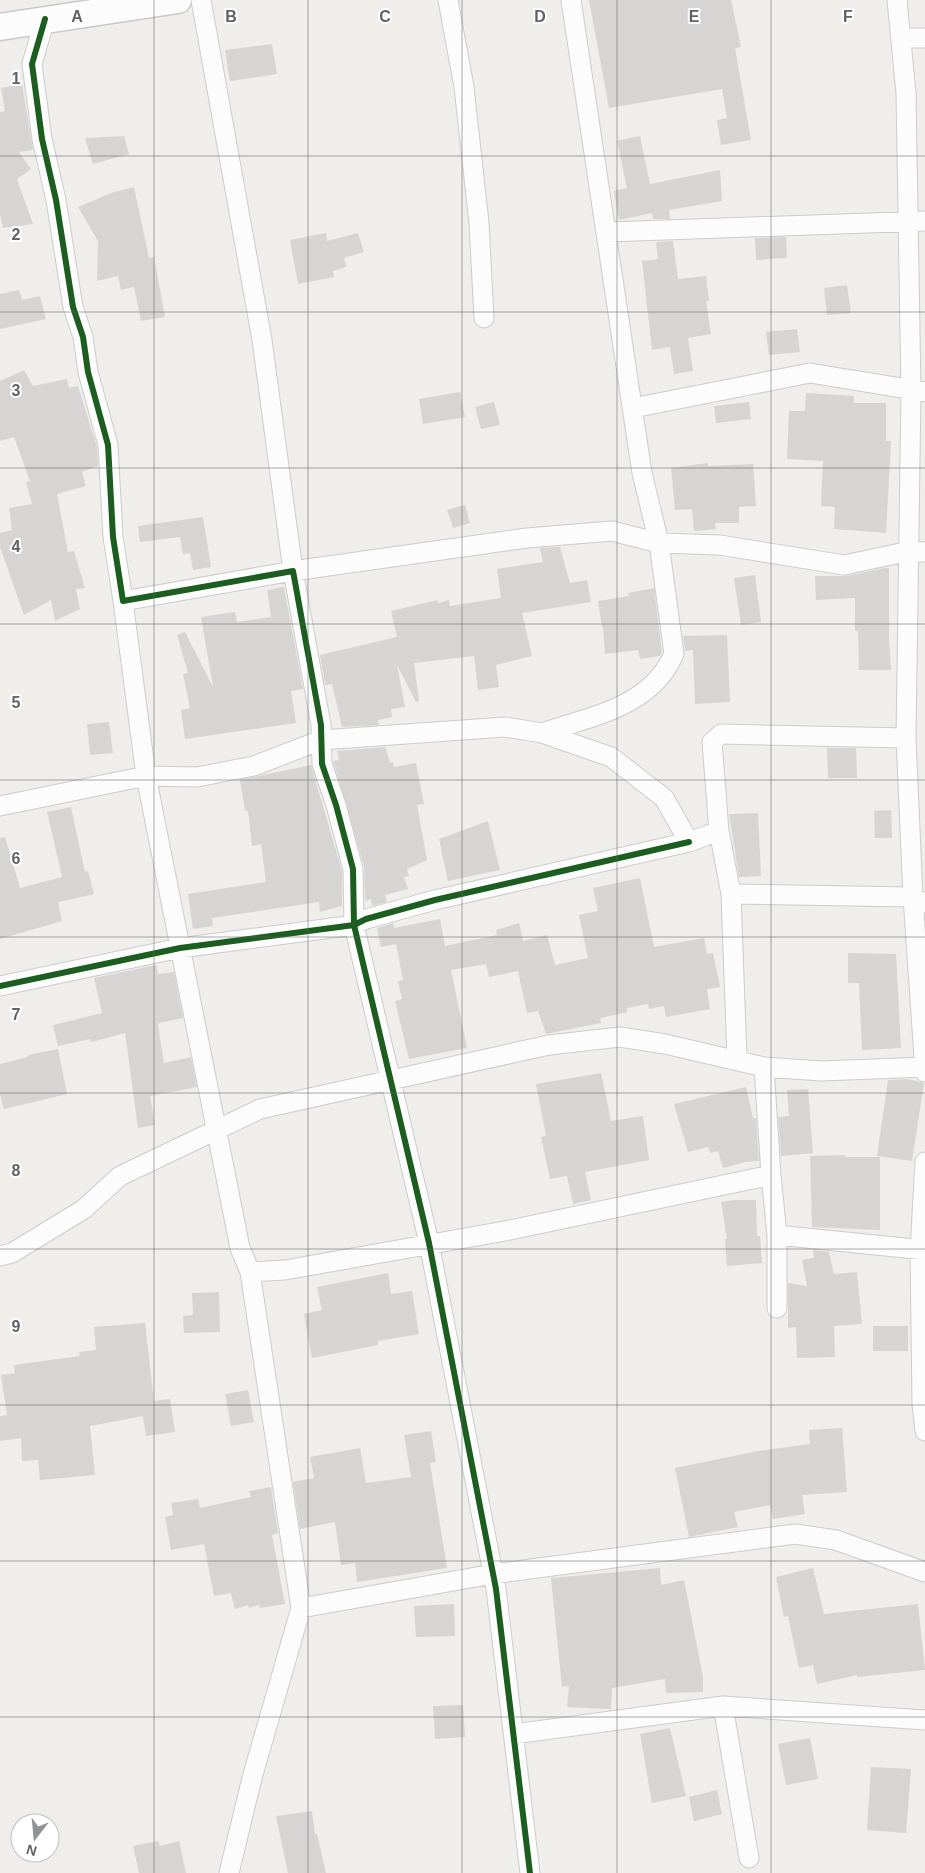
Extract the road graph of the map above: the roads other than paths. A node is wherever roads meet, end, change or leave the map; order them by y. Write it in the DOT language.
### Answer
graph roads {
  1 [pos="178,0"];
  2 [pos="201,0"];
  3 [pos="448,0"];
  4 [pos="570,0"];
  5 [pos="897,0"];
  6 [pos="45,19"];
  7 [pos="0,27"];
  8 [pos="901,38"];
  9 [pos="925,38"];
  10 [pos="916,221"];
  11 [pos="608,232"];
  12 [pos="484,318"];
  13 [pos="918,392"];
  14 [pos="633,408"];
  15 [pos="659,543"];
  16 [pos="918,551"];
  17 [pos="293,570"];
  18 [pos="124,601"];
  19 [pos="542,733"];
  20 [pos="913,734"];
  21 [pos="321,740"];
  22 [pos="146,776"];
  23 [pos="0,806"];
  24 [pos="719,832"];
  25 [pos="689,842"];
  26 [pos="731,894"];
  27 [pos="919,900"];
  28 [pos="354,925"];
  29 [pos="180,948"];
  30 [pos="0,986"];
  31 [pos="737,1059"];
  32 [pos="764,1067"];
  33 [pos="925,1069"];
  34 [pos="390,1080"];
  35 [pos="217,1130"];
  36 [pos="925,1162"];
  37 [pos="771,1176"];
  38 [pos="777,1235"];
  39 [pos="428,1243"];
  40 [pos="922,1250"];
  41 [pos="0,1256"];
  42 [pos="250,1272"];
  43 [pos="777,1308"];
  44 [pos="923,1404"];
  45 [pos="925,1431"];
  46 [pos="925,1572"];
  47 [pos="493,1574"];
  48 [pos="302,1608"];
  49 [pos="723,1706"];
  50 [pos="925,1720"];
  51 [pos="514,1734"];
  52 [pos="749,1858"];
  53 [pos="229,1873"];
  54 [pos="530,1873"];
  1 -- 6 [label="main road"];
  2 -- 17 [label="street"];
  3 -- 12 [label="street"];
  4 -- 11 [label="street"];
  5 -- 8 [label="street"];
  6 -- 7 [label="main road"];
  6 -- 18 [label="street"];
  8 -- 9 [label="street"];
  8 -- 10 [label="street"];
  10 -- 11 [label="street"];
  10 -- 13 [label="street"];
  11 -- 14 [label="street"];
  13 -- 14 [label="street"];
  13 -- 16 [label="street"];
  14 -- 15 [label="street"];
  15 -- 16 [label="street"];
  15 -- 17 [label="street"];
  15 -- 19 [label="street"];
  16 -- 20 [label="street"];
  17 -- 18 [label="street"];
  17 -- 21 [label="street"];
  18 -- 22 [label="street"];
  19 -- 21 [label="street"];
  19 -- 25 [label="street"];
  20 -- 24 [label="street"];
  20 -- 27 [label="street"];
  21 -- 22 [label="street"];
  21 -- 28 [label="street"];
  22 -- 23 [label="street"];
  22 -- 29 [label="street"];
  24 -- 25 [label="street"];
  24 -- 26 [label="street"];
  25 -- 28 [label="street"];
  26 -- 27 [label="street"];
  26 -- 31 [label="street"];
  27 -- 33 [label="street"];
  28 -- 29 [label="street"];
  28 -- 34 [label="street"];
  29 -- 30 [label="street"];
  29 -- 35 [label="street"];
  31 -- 32 [label="street"];
  31 -- 34 [label="street"];
  32 -- 33 [label="street"];
  32 -- 37 [label="street"];
  34 -- 35 [label="street"];
  34 -- 39 [label="street"];
  35 -- 41 [label="street"];
  35 -- 42 [label="street"];
  36 -- 40 [label="street"];
  37 -- 38 [label="street"];
  37 -- 39 [label="street"];
  38 -- 40 [label="street"];
  38 -- 43 [label="street"];
  39 -- 42 [label="street"];
  39 -- 47 [label="street"];
  40 -- 44 [label="street"];
  42 -- 48 [label="street"];
  44 -- 45 [label="street"];
  46 -- 47 [label="street"];
  47 -- 48 [label="street"];
  47 -- 51 [label="street"];
  48 -- 53 [label="street"];
  49 -- 50 [label="street"];
  49 -- 51 [label="street"];
  49 -- 52 [label="street"];
  51 -- 54 [label="street"];
}
